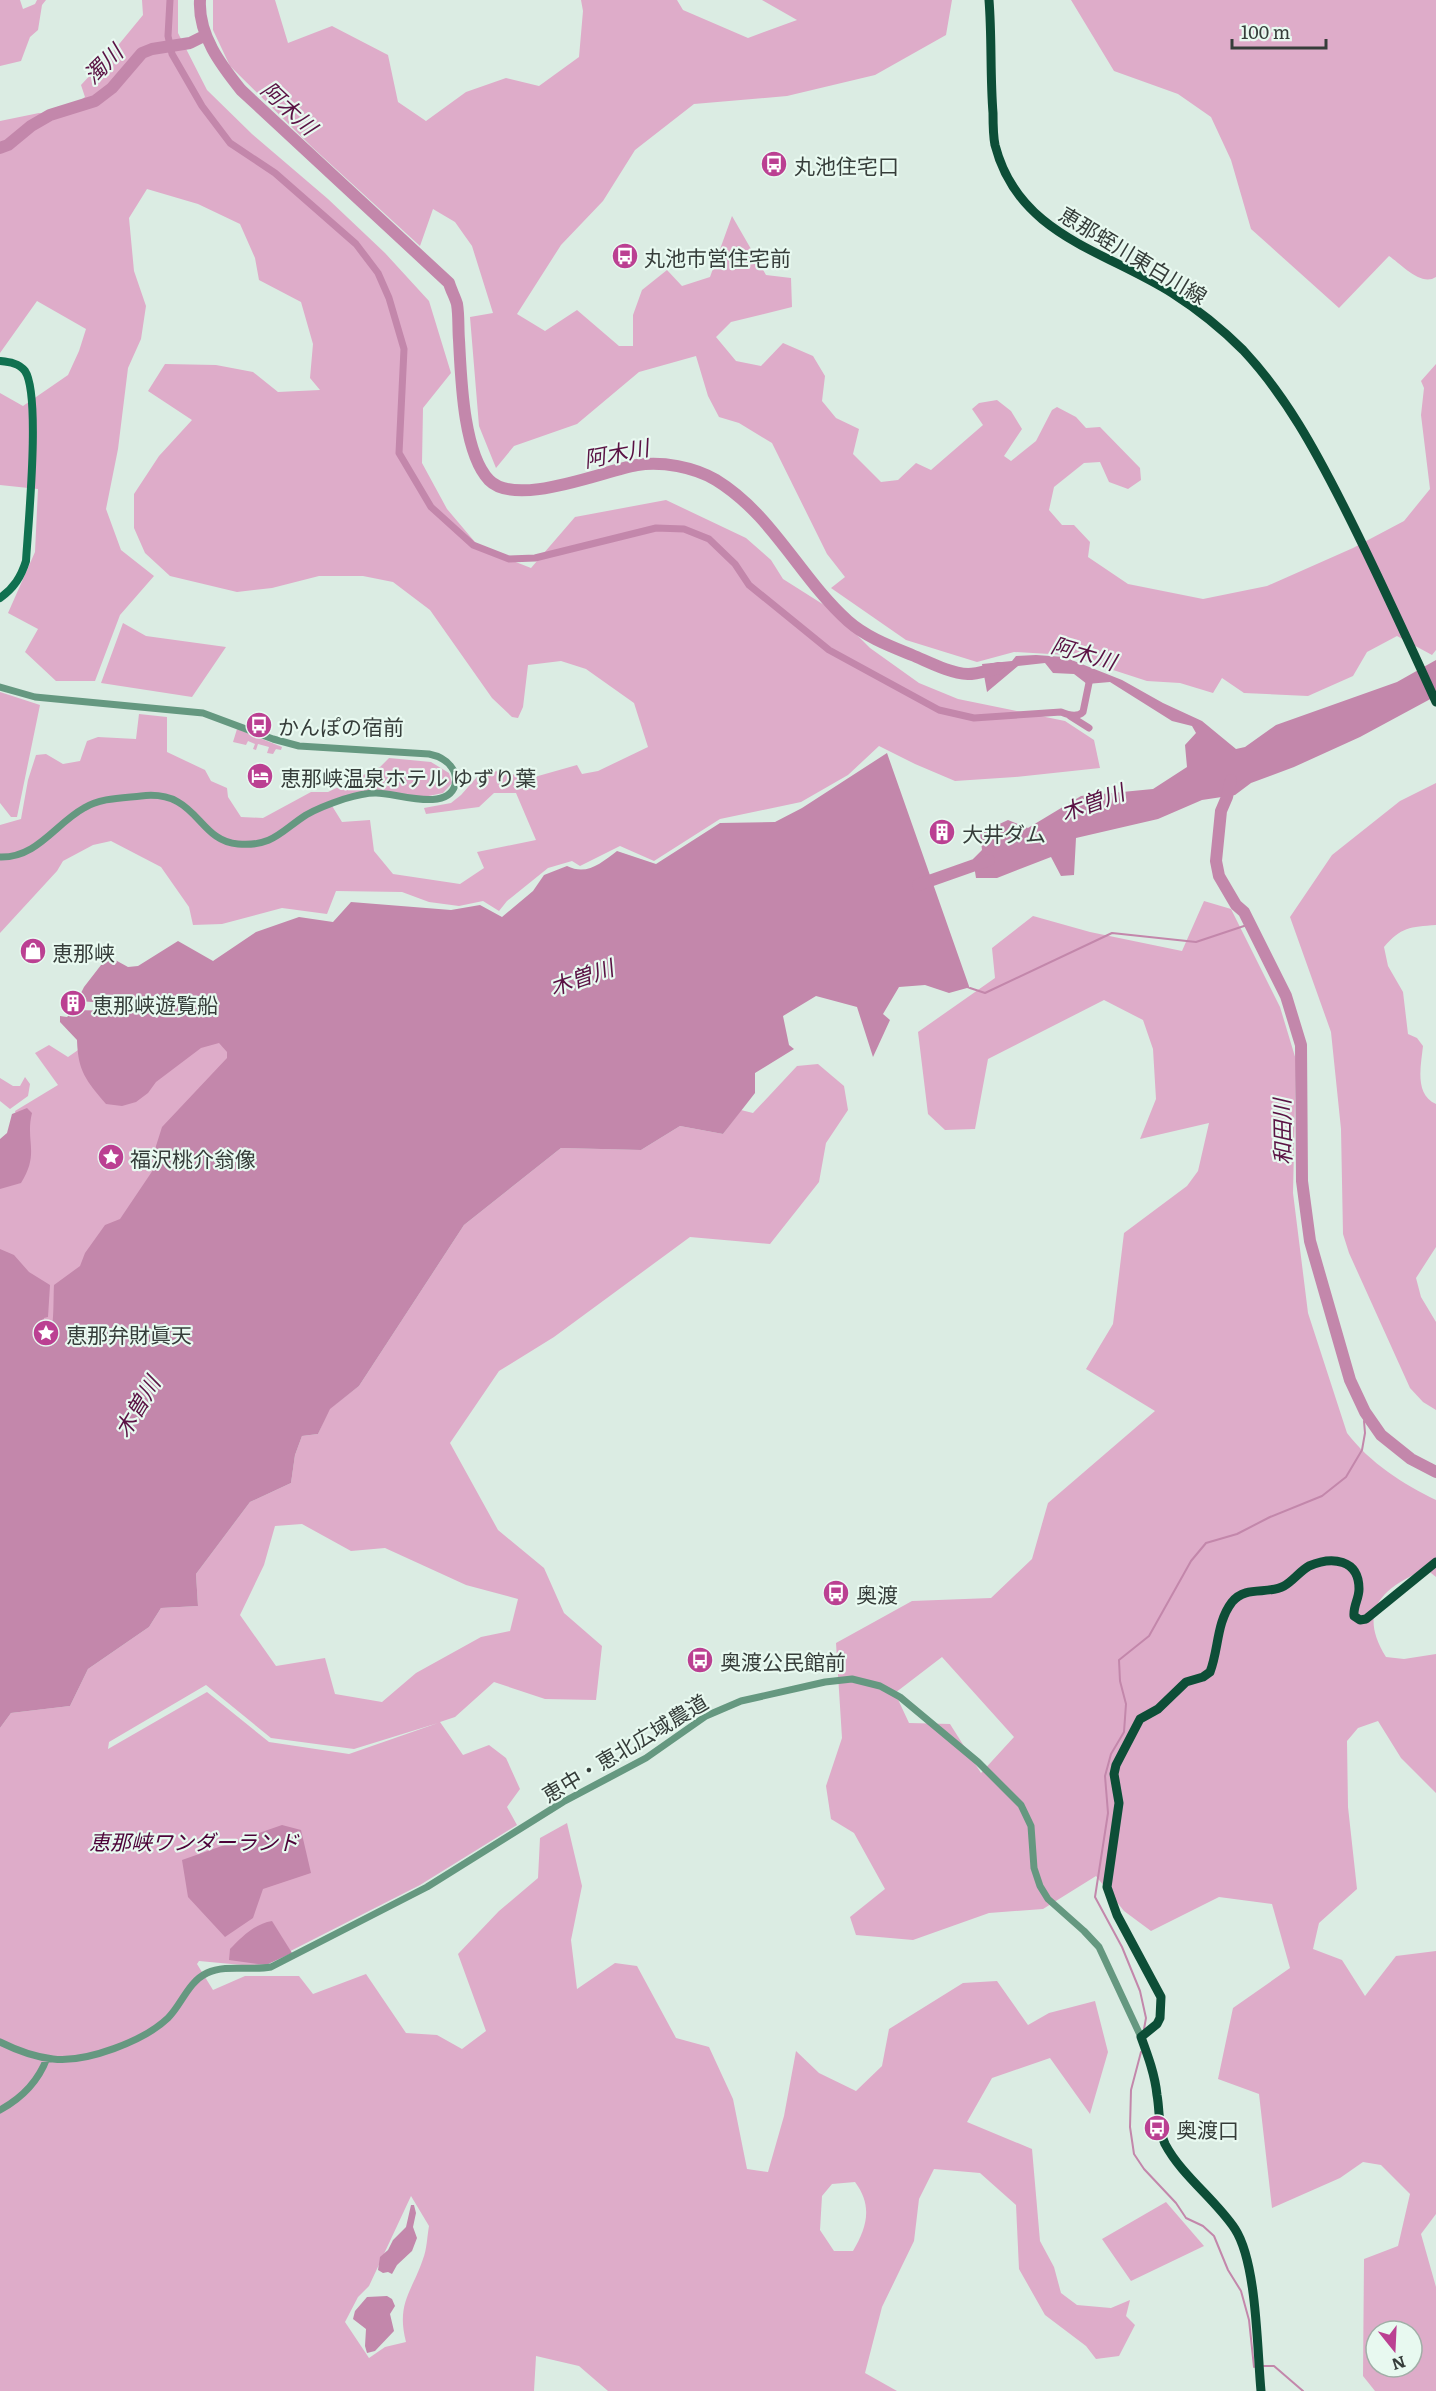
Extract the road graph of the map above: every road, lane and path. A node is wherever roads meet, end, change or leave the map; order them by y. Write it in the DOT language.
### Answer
graph roads {
  1 [pos="990,0"];
  2 [pos="0,361"];
  3 [pos="0,598"];
  4 [pos="0,687"];
  5 [pos="1436,702"];
  6 [pos="0,857"];
  7 [pos="1436,1562"];
  8 [pos="1141,2037"];
  9 [pos="0,2042"];
  10 [pos="47,2058"];
  11 [pos="0,2110"];
  12 [pos="1261,2391"];
  1 -- 5 [label="main road, 恵那蛭川東白川線"];
  2 -- 3 [label="main road"];
  4 -- 6 [label="street"];
  7 -- 8 [label="main road"];
  8 -- 10 [label="street, 恵中・恵北広域農道"];
  8 -- 12 [label="main road"];
  9 -- 10 [label="street, 恵中・恵北広域農道"];
  10 -- 11 [label="street"];
}
